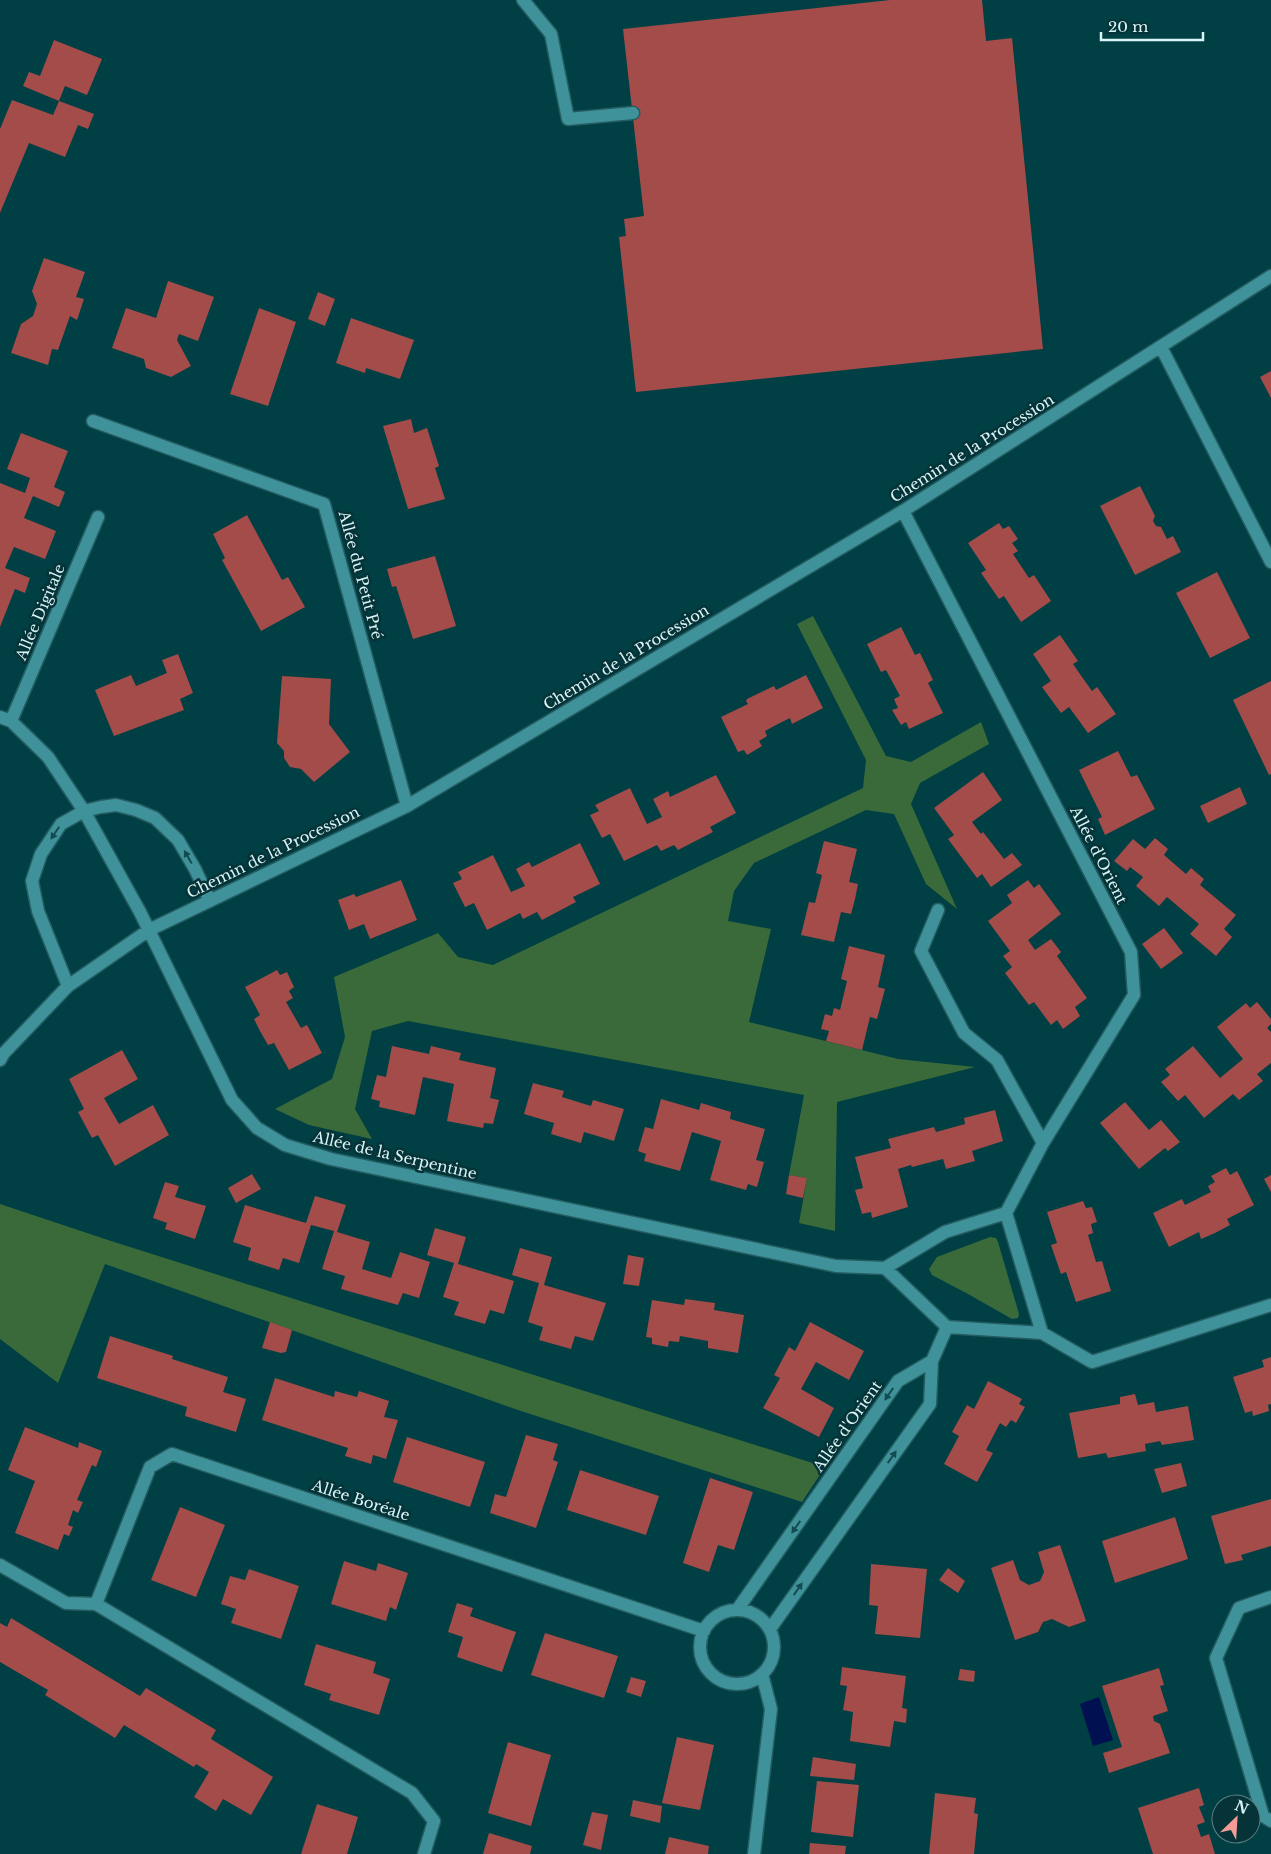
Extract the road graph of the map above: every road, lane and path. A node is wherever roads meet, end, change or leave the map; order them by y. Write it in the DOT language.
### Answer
graph roads {
  1 [pos="522,0"];
  2 [pos="633,114"];
  3 [pos="1271,276"];
  4 [pos="1161,347"];
  5 [pos="93,421"];
  6 [pos="903,511"];
  7 [pos="98,516"];
  8 [pos="1271,562"];
  9 [pos="5,719"];
  10 [pos="407,806"];
  11 [pos="84,811"];
  12 [pos="210,901"];
  13 [pos="938,910"];
  14 [pos="149,930"];
  15 [pos="68,986"];
  16 [pos="0,1060"];
  17 [pos="1043,1143"];
  18 [pos="1006,1213"];
  19 [pos="886,1268"];
  20 [pos="1271,1305"];
  21 [pos="947,1327"];
  22 [pos="1042,1333"];
  23 [pos="932,1361"];
  24 [pos="0,1565"];
  25 [pos="1271,1597"];
  26 [pos="96,1604"];
  27 [pos="737,1610"];
  28 [pos="770,1629"];
  29 [pos="704,1631"];
  30 [pos="762,1674"];
  31 [pos="1271,1820"];
  32 [pos="424,1854"];
  33 [pos="754,1854"];
  1 -- 2 [label="street"];
  3 -- 4 [label="street, Chemin de la Procession"];
  4 -- 6 [label="street, Chemin de la Procession"];
  4 -- 8 [label="street"];
  5 -- 10 [label="street, Allée du Petit Pré"];
  6 -- 10 [label="street, Chemin de la Procession"];
  6 -- 17 [label="street, Allée d'Orient"];
  7 -- 9 [label="street, Allée Digitale"];
  9 -- 11 [label="street, Allée de la Serpentine"];
  10 -- 12 [label="street, Chemin de la Procession"];
  12 -- 11 [label="street, one-way"];
  11 -- 14 [label="street, Allée de la Serpentine"];
  11 -- 15 [label="street, one-way"];
  12 -- 14 [label="street, Chemin de la Procession"];
  13 -- 17 [label="street"];
  14 -- 15 [label="street, Chemin de la Procession"];
  14 -- 19 [label="street, Allée de la Serpentine"];
  15 -- 16 [label="street, Chemin de la Procession"];
  17 -- 18 [label="street, Allée d'Orient"];
  18 -- 19 [label="street"];
  18 -- 22 [label="street"];
  19 -- 21 [label="street"];
  20 -- 22 [label="street"];
  21 -- 22 [label="street"];
  21 -- 23 [label="street"];
  23 -- 27 [label="street, Allée d'Orient, one-way"];
  28 -- 23 [label="street, one-way"];
  24 -- 26 [label="street"];
  25 -- 31 [label="street"];
  26 -- 29 [label="street, Allée Boréale"];
  26 -- 32 [label="street"];
  27 -- 28 [label="street"];
  27 -- 29 [label="street"];
  28 -- 30 [label="street"];
  29 -- 30 [label="street"];
  30 -- 33 [label="street"];
}
